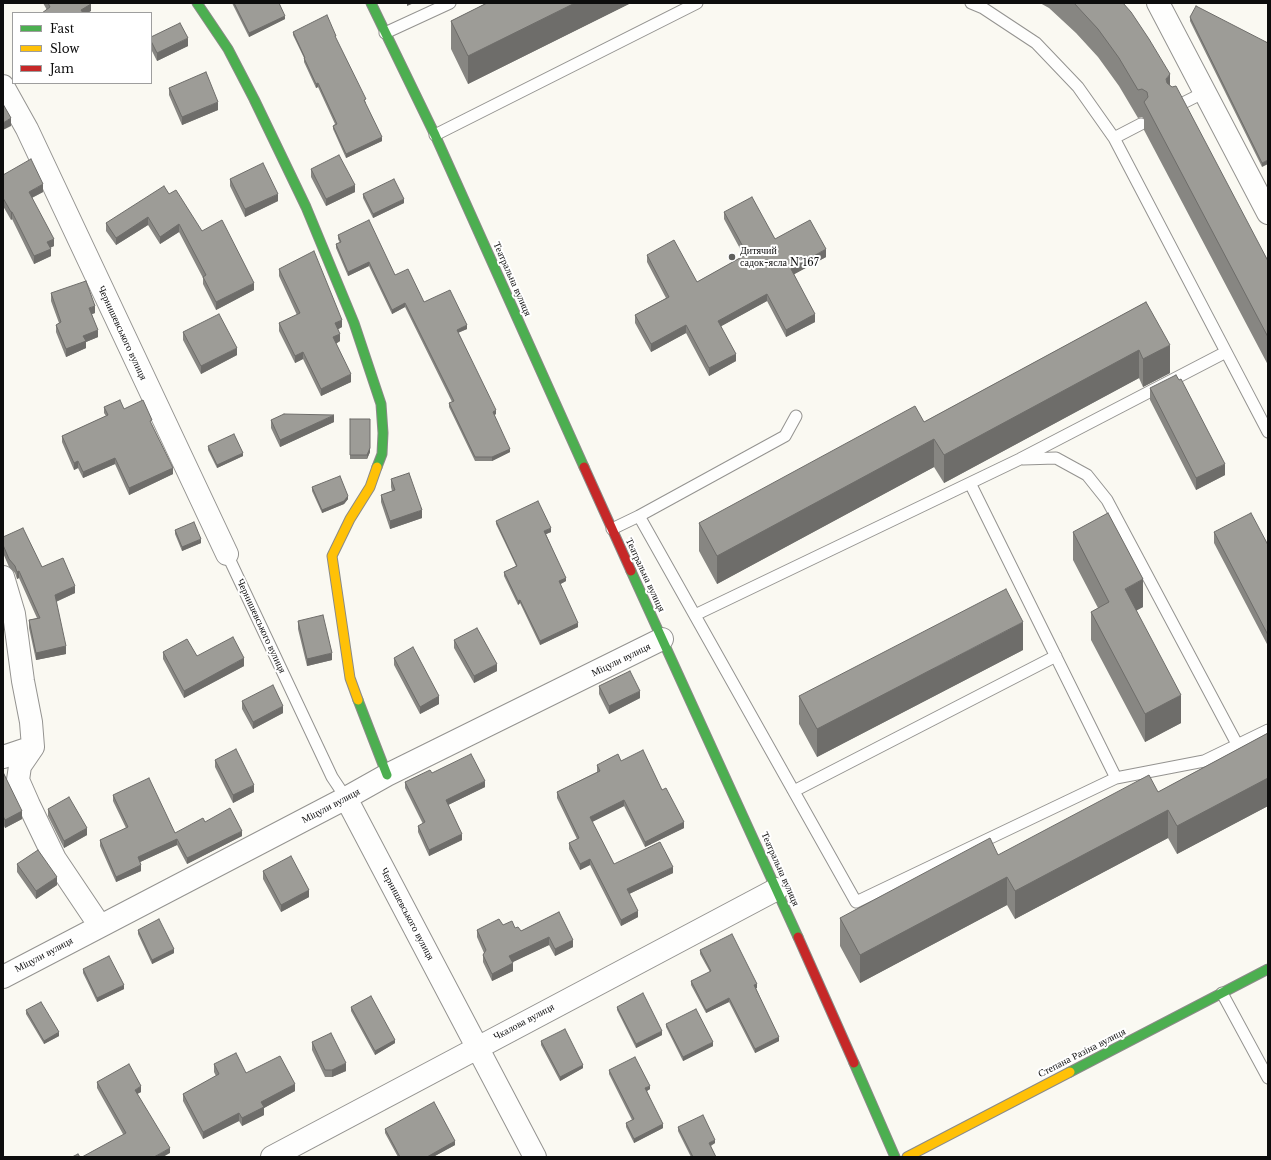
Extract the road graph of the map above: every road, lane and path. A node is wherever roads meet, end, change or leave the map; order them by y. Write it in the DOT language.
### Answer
graph roads {
  1 [pos="197,3"];
  2 [pos="371,3"];
  3 [pos="450,3"];
  4 [pos="696,3"];
  5 [pos="971,3"];
  6 [pos="1158,3"];
  7 [pos="385,33"];
  8 [pos="3,86"];
  9 [pos="1205,92"];
  10 [pos="1173,108"];
  11 [pos="1141,124"];
  12 [pos="435,135"];
  13 [pos="1114,138"];
  14 [pos="1268,213"];
  15 [pos="1226,352"];
  16 [pos="796,416"];
  17 [pos="1268,432"];
  18 [pos="1020,459"];
  19 [pos="970,483"];
  20 [pos="639,516"];
  21 [pos="612,530"];
  22 [pos="227,554"];
  23 [pos="3,577"];
  24 [pos="695,616"];
  25 [pos="662,640"];
  26 [pos="1056,656"];
  27 [pos="1268,730"];
  28 [pos="1237,744"];
  29 [pos="33,748"];
  30 [pos="3,757"];
  31 [pos="387,775"];
  32 [pos="1116,778"];
  33 [pos="794,791"];
  34 [pos="346,798"];
  35 [pos="777,889"];
  36 [pos="100,926"];
  37 [pos="1268,969"];
  38 [pos="3,977"];
  39 [pos="1222,993"];
  40 [pos="477,1047"];
  41 [pos="1268,1078"];
  42 [pos="272,1157"];
  43 [pos="535,1157"];
  44 [pos="895,1157"];
  45 [pos="907,1157"];
  1 -- 31 [label="street"];
  2 -- 7 [label="street, Театральна вулиця"];
  3 -- 7 [label="lane"];
  4 -- 12 [label="lane"];
  5 -- 13 [label="lane"];
  6 -- 9 [label="street"];
  7 -- 12 [label="street, Театральна вулиця"];
  8 -- 22 [label="street, Чернишевського вулиця"];
  9 -- 10 [label="lane"];
  9 -- 14 [label="street"];
  11 -- 13 [label="lane"];
  12 -- 21 [label="street, Театральна вулиця"];
  13 -- 15 [label="lane"];
  15 -- 17 [label="lane"];
  15 -- 18 [label="lane"];
  16 -- 20 [label="lane"];
  18 -- 19 [label="lane"];
  18 -- 28 [label="lane"];
  19 -- 24 [label="lane"];
  19 -- 26 [label="lane"];
  20 -- 21 [label="lane"];
  20 -- 24 [label="lane"];
  21 -- 25 [label="street, Театральна вулиця"];
  22 -- 34 [label="lane, Чернишевського вулиця"];
  23 -- 29 [label="street"];
  24 -- 33 [label="lane"];
  25 -- 31 [label="street, Міцули вулиця"];
  25 -- 35 [label="street, Театральна вулиця"];
  26 -- 32 [label="lane"];
  26 -- 33 [label="lane"];
  27 -- 28 [label="lane"];
  28 -- 32 [label="lane"];
  29 -- 30 [label="street"];
  29 -- 36 [label="street"];
  31 -- 34 [label="street, Міцули вулиця"];
  32 -- 33 [label="lane"];
  34 -- 36 [label="street, Міцули вулиця"];
  34 -- 40 [label="street, Чернишевського вулиця"];
  35 -- 40 [label="street, Чкалова вулиця"];
  35 -- 44 [label="street, Театральна вулиця"];
  36 -- 38 [label="street, Міцули вулиця"];
  37 -- 39 [label="street, Степана Разіна вулиця"];
  39 -- 41 [label="lane"];
  39 -- 45 [label="street, Степана Разіна вулиця"];
  40 -- 42 [label="street, Чкалова вулиця"];
  40 -- 43 [label="street, Чернишевського вулиця"];
}
